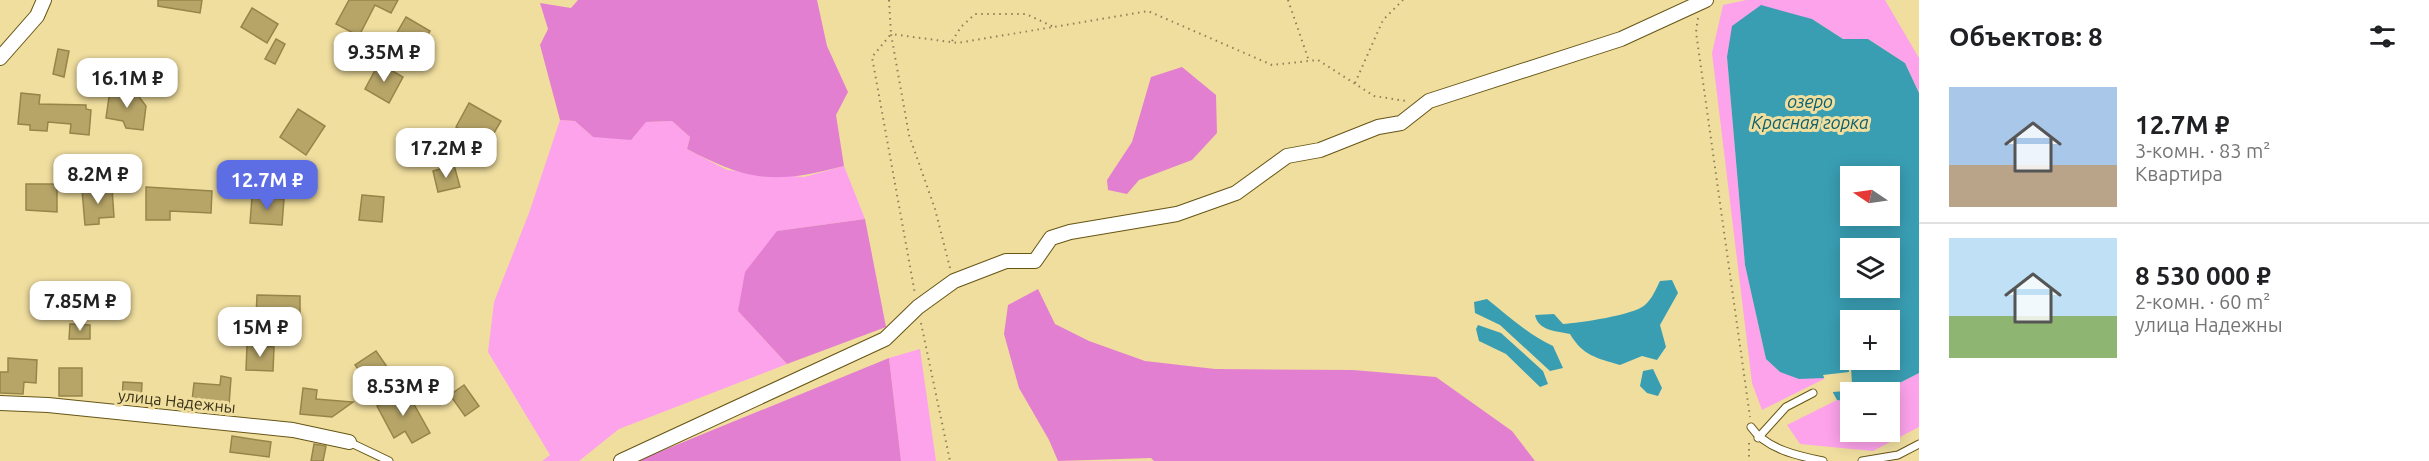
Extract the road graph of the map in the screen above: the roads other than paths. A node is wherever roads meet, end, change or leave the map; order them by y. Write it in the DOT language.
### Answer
graph roads {
  1 [pos="44,0"];
  2 [pos="1704,1"];
  3 [pos="0,58"];
  4 [pos="1813,393"];
  5 [pos="0,403"];
  6 [pos="1751,427"];
  7 [pos="1758,438"];
  8 [pos="349,442"];
  9 [pos="1919,444"];
  10 [pos="388,461"];
  11 [pos="621,461"];
  12 [pos="1819,461"];
  13 [pos="1862,461"];
  1 -- 3 [label="street"];
  2 -- 11 [label="street"];
  4 -- 7 [label="lane"];
  5 -- 8 [label="street, улица Надежны"];
  6 -- 7 [label="lane"];
  7 -- 12 [label="lane"];
  8 -- 10 [label="lane"];
  9 -- 13 [label="lane"];
}
